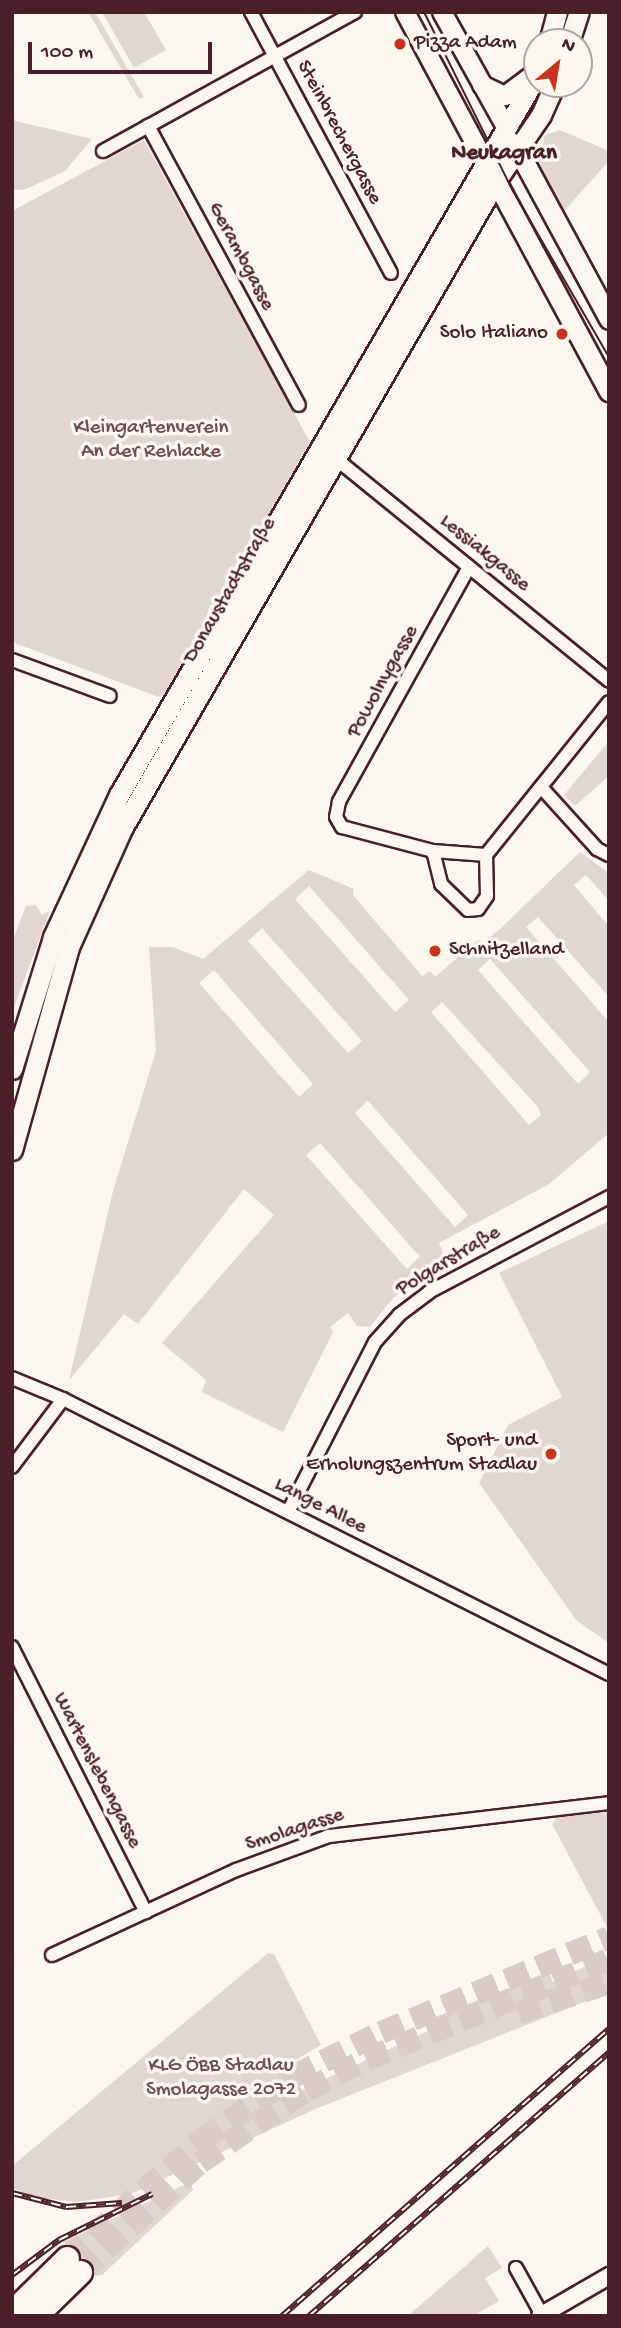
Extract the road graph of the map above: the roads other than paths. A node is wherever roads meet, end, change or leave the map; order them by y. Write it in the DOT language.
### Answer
graph roads {
  1 [pos="251,12"];
  2 [pos="355,12"];
  3 [pos="405,12"];
  4 [pos="442,12"];
  5 [pos="274,55"];
  6 [pos="523,84"];
  7 [pos="482,85"];
  8 [pos="524,98"];
  9 [pos="547,98"];
  10 [pos="148,126"];
  11 [pos="507,129"];
  12 [pos="518,150"];
  13 [pos="103,151"];
  14 [pos="486,164"];
  15 [pos="496,181"];
  16 [pos="391,272"];
  17 [pos="609,319"];
  18 [pos="609,391"];
  19 [pos="299,405"];
  20 [pos="335,458"];
  21 [pos="470,567"];
  22 [pos="12,660"];
  23 [pos="609,681"];
  24 [pos="110,696"];
  25 [pos="609,702"];
  26 [pos="541,787"];
  27 [pos="433,851"];
  28 [pos="486,855"];
  29 [pos="609,855"];
  30 [pos="12,1069"];
  31 [pos="12,1150"];
  32 [pos="609,1197"];
  33 [pos="12,1378"];
  34 [pos="63,1399"];
  35 [pos="12,1467"];
  36 [pos="288,1512"];
  37 [pos="12,1647"];
  38 [pos="609,1674"];
  39 [pos="609,1803"];
  40 [pos="146,1912"];
  41 [pos="52,1955"];
  42 [pos="516,2268"];
  43 [pos="609,2276"];
  44 [pos="12,2312"];
  45 [pos="541,2315"];
  46 [pos="35,2316"];
  1 -- 5 [label="street, Steinbrechergasse"];
  2 -- 5 [label="street"];
  3 -- 14 [label="main road"];
  4 -- 7 [label="main road"];
  5 -- 10 [label="street"];
  5 -- 16 [label="street, Steinbrechergasse"];
  6 -- 7 [label="main road"];
  7 -- 11 [label="main road"];
  8 -- 11 [label="main road, Donaustadtstraße"];
  9 -- 12 [label="main road, Donaustadtstraße"];
  10 -- 13 [label="street"];
  10 -- 19 [label="street, Gerambgasse"];
  11 -- 12 [label="main road"];
  11 -- 14 [label="main road, Donaustadtstraße"];
  12 -- 15 [label="main road, Donaustadtstraße"];
  12 -- 17 [label="main road"];
  14 -- 15 [label="main road"];
  14 -- 30 [label="main road, Donaustadtstraße"];
  15 -- 18 [label="main road"];
  15 -- 20 [label="main road, Donaustadtstraße"];
  20 -- 21 [label="street, Lessiakgasse"];
  20 -- 31 [label="main road, Donaustadtstraße"];
  21 -- 23 [label="street, Lessiakgasse"];
  21 -- 27 [label="street, Powolnygasse"];
  22 -- 24 [label="street"];
  25 -- 26 [label="street"];
  26 -- 28 [label="street"];
  26 -- 29 [label="street"];
  27 -- 28 [label="street"];
  27 -- 28 [label="street"];
  32 -- 36 [label="street, Polgarstraße"];
  33 -- 34 [label="street, Lange Allee"];
  34 -- 35 [label="street"];
  34 -- 36 [label="street, Lange Allee"];
  36 -- 38 [label="street, Lange Allee"];
  37 -- 40 [label="street, Wartenslebengasse"];
  39 -- 40 [label="street, Smolagasse"];
  40 -- 41 [label="street, Smolagasse"];
  42 -- 45 [label="street"];
  43 -- 45 [label="street"];
  44 -- 46 [label="highway"];
}
